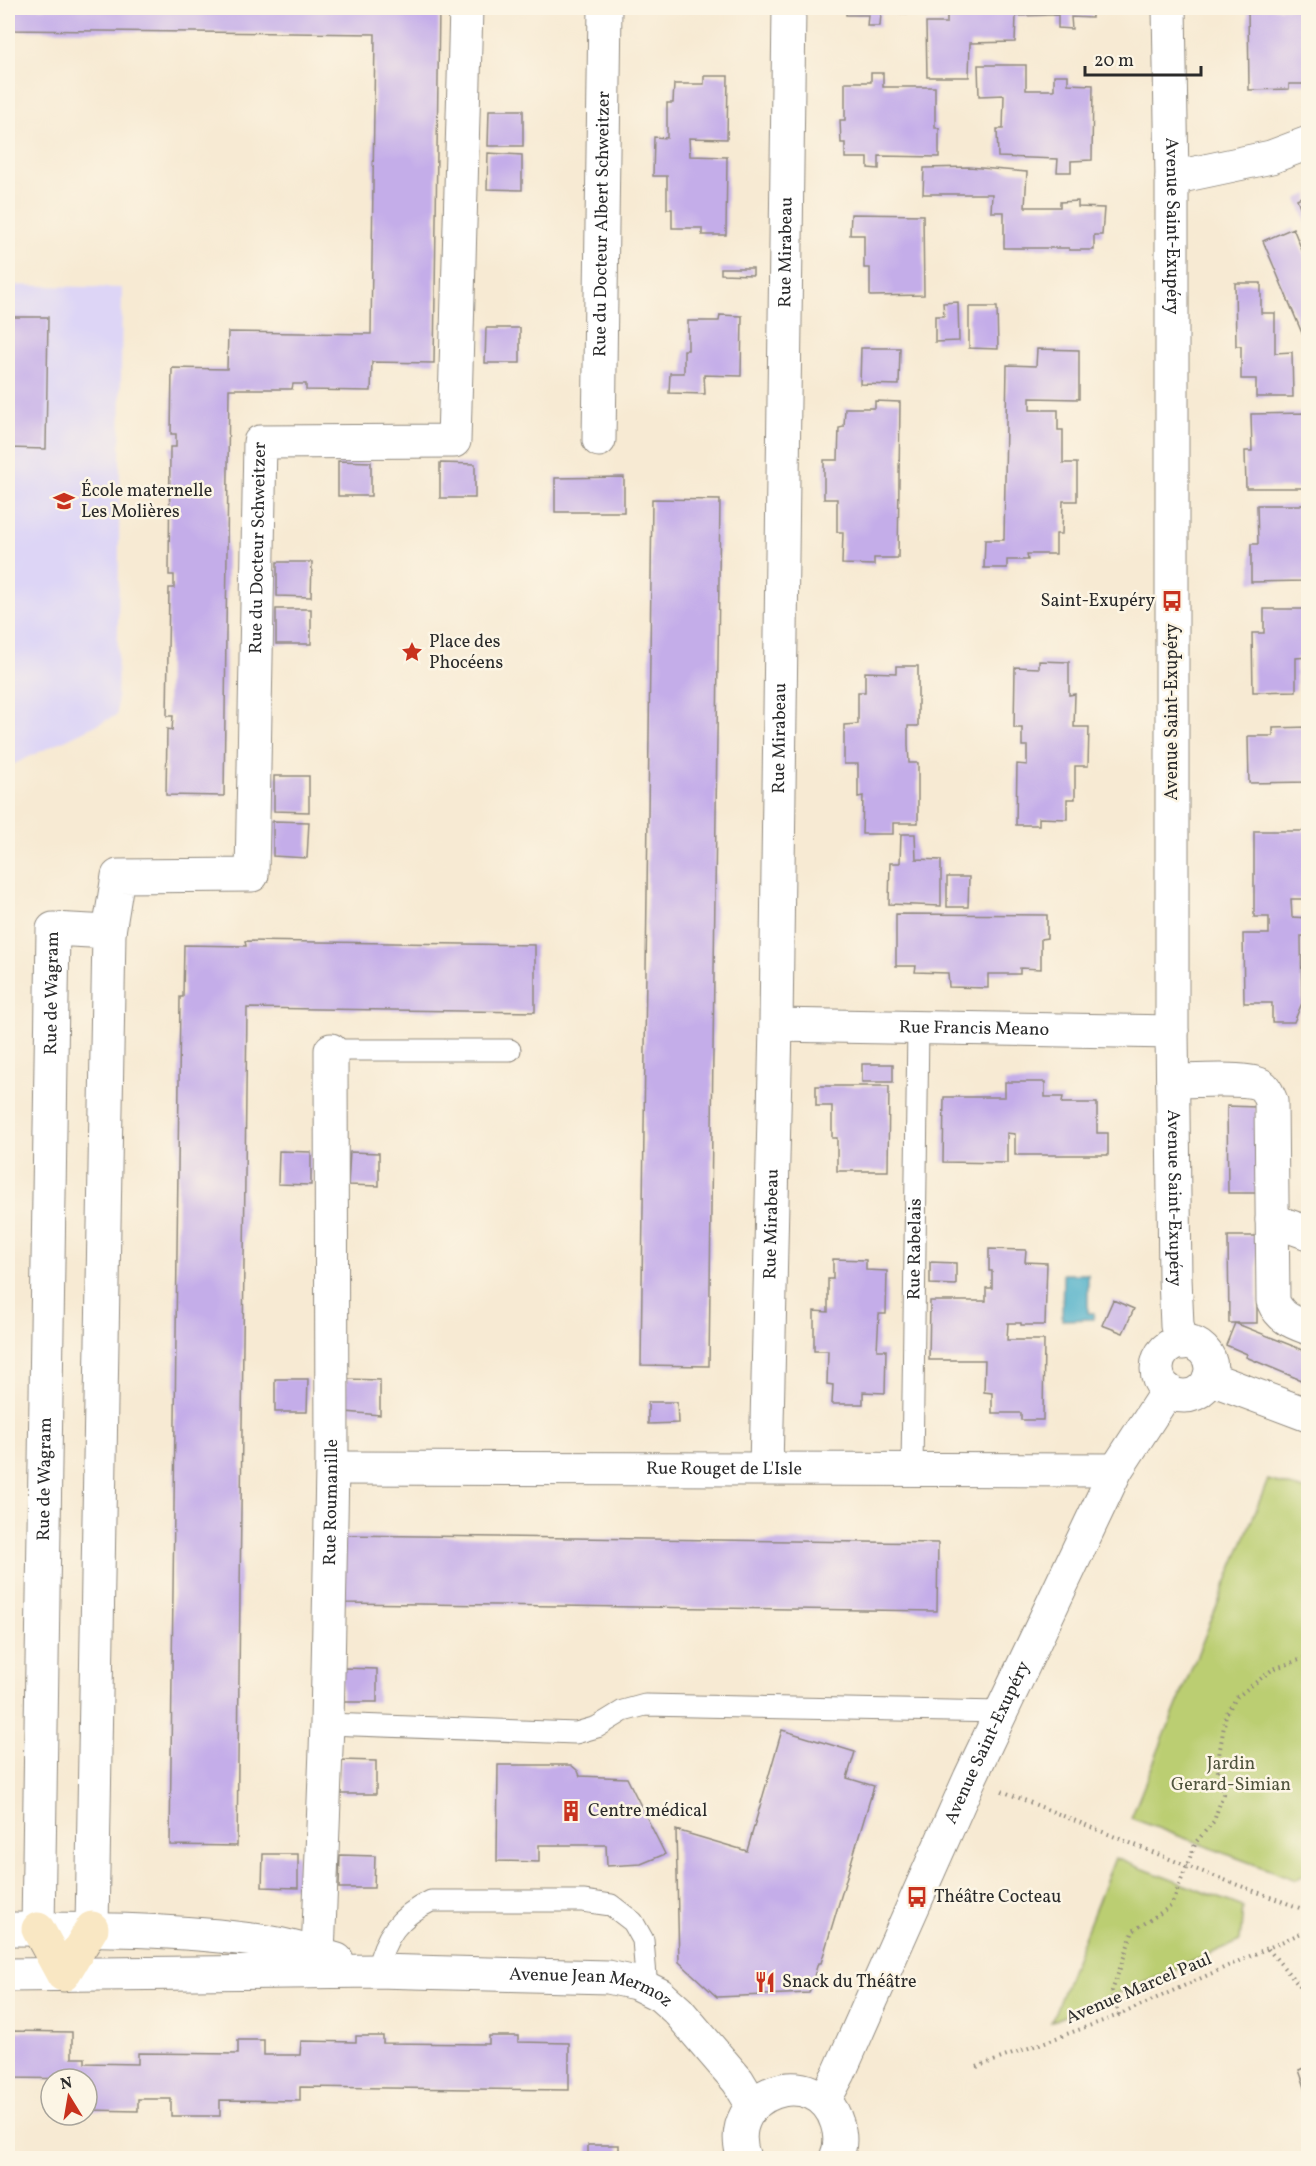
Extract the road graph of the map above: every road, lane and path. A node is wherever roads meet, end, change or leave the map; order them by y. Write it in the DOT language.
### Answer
graph roads {
  1 [pos="466,8"];
  2 [pos="605,8"];
  3 [pos="789,8"];
  4 [pos="1169,8"];
  5 [pos="1308,142"];
  6 [pos="1172,178"];
  7 [pos="599,440"];
  8 [pos="109,933"];
  9 [pos="776,1025"];
  10 [pos="918,1027"];
  11 [pos="1172,1032"];
  12 [pos="331,1050"];
  13 [pos="510,1050"];
  14 [pos="1174,1082"];
  15 [pos="1272,1220"];
  16 [pos="1308,1233"];
  17 [pos="1308,1328"];
  18 [pos="1183,1342"];
  19 [pos="1209,1378"];
  20 [pos="1168,1390"];
  21 [pos="1308,1415"];
  22 [pos="332,1468"];
  23 [pos="766,1468"];
  24 [pos="912,1469"];
  25 [pos="1116,1470"];
  26 [pos="1308,1658"];
  27 [pos="1002,1712"];
  28 [pos="327,1724"];
  29 [pos="970,1778"];
  30 [pos="1187,1866"];
  31 [pos="1308,1911"];
  32 [pos="92,1928"];
  33 [pos="23,1929"];
  34 [pos="1308,1930"];
  35 [pos="1268,1949"];
  36 [pos="318,1955"];
  37 [pos="377,1971"];
  38 [pos="8,1975"];
  39 [pos="63,1975"];
  40 [pos="647,1989"];
  41 [pos="1308,1996"];
  42 [pos="1119,2015"];
  43 [pos="977,2067"];
  44 [pos="824,2102"];
  45 [pos="753,2106"];
  46 [pos="744,2158"];
  47 [pos="836,2158"];
  1 -- 8 [label="street, Rue du Docteur Schweitzer"];
  2 -- 7 [label="street, Rue du Docteur Albert Schweitzer"];
  3 -- 9 [label="street, Rue Mirabeau"];
  4 -- 6 [label="street, Avenue Saint-Exupéry"];
  5 -- 6 [label="street"];
  6 -- 11 [label="street, Avenue Saint-Exupéry"];
  8 -- 32 [label="street"];
  8 -- 33 [label="street, Rue de Wagram"];
  9 -- 10 [label="street, Rue Francis Meano"];
  9 -- 23 [label="street, Rue Mirabeau"];
  10 -- 11 [label="street, Rue Francis Meano"];
  10 -- 24 [label="lane, Rue Rabelais"];
  11 -- 14 [label="street, Avenue Saint-Exupéry"];
  12 -- 13 [label="lane"];
  12 -- 22 [label="street, Rue Roumanille"];
  14 -- 15 [label="street"];
  14 -- 18 [label="street, Avenue Saint-Exupéry"];
  15 -- 16 [label="street"];
  15 -- 17 [label="street"];
  18 -- 19 [label="street"];
  18 -- 20 [label="street"];
  19 -- 20 [label="street"];
  19 -- 21 [label="street"];
  20 -- 25 [label="street, Avenue Saint-Exupéry"];
  22 -- 23 [label="street, Rue Rouget de L'Isle"];
  22 -- 28 [label="street, Rue Roumanille"];
  23 -- 24 [label="street, Rue Rouget de L'Isle"];
  24 -- 25 [label="street, Rue Rouget de L'Isle"];
  25 -- 27 [label="street, Avenue Saint-Exupéry"];
  26 -- 30 [label="path"];
  27 -- 28 [label="lane"];
  27 -- 29 [label="street, Avenue Saint-Exupéry"];
  28 -- 36 [label="street, Rue Roumanille"];
  29 -- 30 [label="path"];
  29 -- 44 [label="street, Avenue Saint-Exupéry"];
  30 -- 31 [label="path"];
  30 -- 42 [label="path"];
  32 -- 33 [label="street, Avenue Jean Mermoz"];
  32 -- 36 [label="street, Avenue Jean Mermoz"];
  32 -- 39 [label="street"];
  33 -- 39 [label="street"];
  34 -- 35 [label="path, Avenue Marcel Paul"];
  35 -- 41 [label="path"];
  35 -- 42 [label="path, Avenue Marcel Paul"];
  36 -- 37 [label="street, Avenue Jean Mermoz"];
  37 -- 39 [label="street, Avenue Jean Mermoz"];
  37 -- 40 [label="street, Avenue Jean Mermoz"];
  37 -- 40 [label="lane"];
  38 -- 39 [label="street, Avenue Jean Mermoz"];
  40 -- 45 [label="street, Avenue Jean Mermoz"];
  42 -- 43 [label="path, Avenue Marcel Paul"];
  44 -- 45 [label="street"];
  44 -- 47 [label="street"];
  45 -- 46 [label="street"];
}
